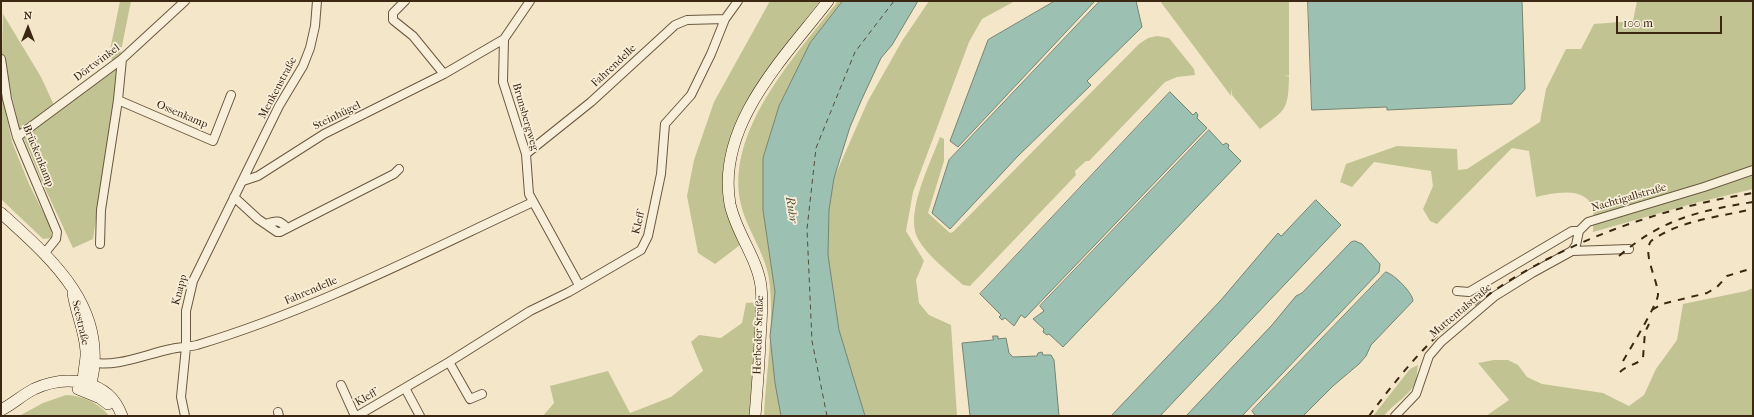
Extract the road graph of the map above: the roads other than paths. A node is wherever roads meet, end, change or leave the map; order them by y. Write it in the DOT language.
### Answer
graph roads {
  1 [pos="185,1"];
  2 [pos="317,1"];
  3 [pos="405,1"];
  4 [pos="530,1"];
  5 [pos="738,1"];
  6 [pos="828,1"];
  7 [pos="725,19"];
  8 [pos="504,39"];
  9 [pos="122,59"];
  10 [pos="1,60"];
  11 [pos="444,74"];
  12 [pos="231,95"];
  13 [pos="118,100"];
  14 [pos="17,137"];
  15 [pos="526,154"];
  16 [pos="399,169"];
  17 [pos="1753,170"];
  18 [pos="243,181"];
  19 [pos="234,197"];
  20 [pos="534,202"];
  21 [pos="1,213"];
  22 [pos="1580,231"];
  23 [pos="100,244"];
  24 [pos="1629,249"];
  25 [pos="1572,252"];
  26 [pos="44,254"];
  27 [pos="579,285"];
  28 [pos="1457,291"];
  29 [pos="186,347"];
  30 [pos="90,362"];
  31 [pos="449,362"];
  32 [pos="86,386"];
  33 [pos="341,386"];
  34 [pos="405,388"];
  35 [pos="482,394"];
  36 [pos="3,409"];
  37 [pos="118,416"];
  38 [pos="122,416"];
  39 [pos="185,416"];
  40 [pos="356,416"];
  41 [pos="420,416"];
  42 [pos="756,416"];
  43 [pos="1395,416"];
  1 -- 9 [label="street, Dörtwinkel"];
  2 -- 18 [label="street, Menkenstraße"];
  3 -- 11 [label="street"];
  4 -- 8 [label="street, Steinhügel"];
  5 -- 7 [label="street, Kleff"];
  6 -- 42 [label="main road, Herbeder Straße"];
  7 -- 15 [label="street, Fahrendelle"];
  7 -- 27 [label="street, Kleff"];
  8 -- 11 [label="street, Steinhügel"];
  8 -- 15 [label="street, Brunsbergweg"];
  9 -- 13 [label="street"];
  9 -- 14 [label="street, Dörtwinkel"];
  10 -- 14 [label="street, Brückenkamp"];
  11 -- 18 [label="street, Steinhügel"];
  12 -- 13 [label="street, Ossenkamp"];
  13 -- 23 [label="street"];
  14 -- 26 [label="street, Brückenkamp"];
  15 -- 20 [label="street, Brunsbergweg"];
  16 -- 19 [label="street"];
  17 -- 22 [label="street, Nachtigallstraße"];
  18 -- 19 [label="street, Knapp"];
  19 -- 29 [label="street, Knapp"];
  20 -- 27 [label="street, Brunsbergweg"];
  20 -- 29 [label="street, Fahrendelle"];
  21 -- 26 [label="main road, Seestraße"];
  22 -- 25 [label="street"];
  22 -- 28 [label="street, Nachtigallstraße"];
  24 -- 25 [label="street, Muttentalstraße"];
  25 -- 43 [label="street, Muttentalstraße"];
  26 -- 30 [label="main road, Seestraße"];
  27 -- 31 [label="street, Kleff"];
  29 -- 30 [label="street, Fahrendelle"];
  29 -- 39 [label="street, Knapp"];
  30 -- 32 [label="main road, Seestraße"];
  31 -- 34 [label="street, Kleff"];
  31 -- 35 [label="street"];
  32 -- 36 [label="main road"];
  32 -- 37 [label="main road"];
  32 -- 38 [label="main road"];
  33 -- 40 [label="street, Kleff"];
  34 -- 40 [label="street, Kleff"];
  34 -- 41 [label="street"];
}
